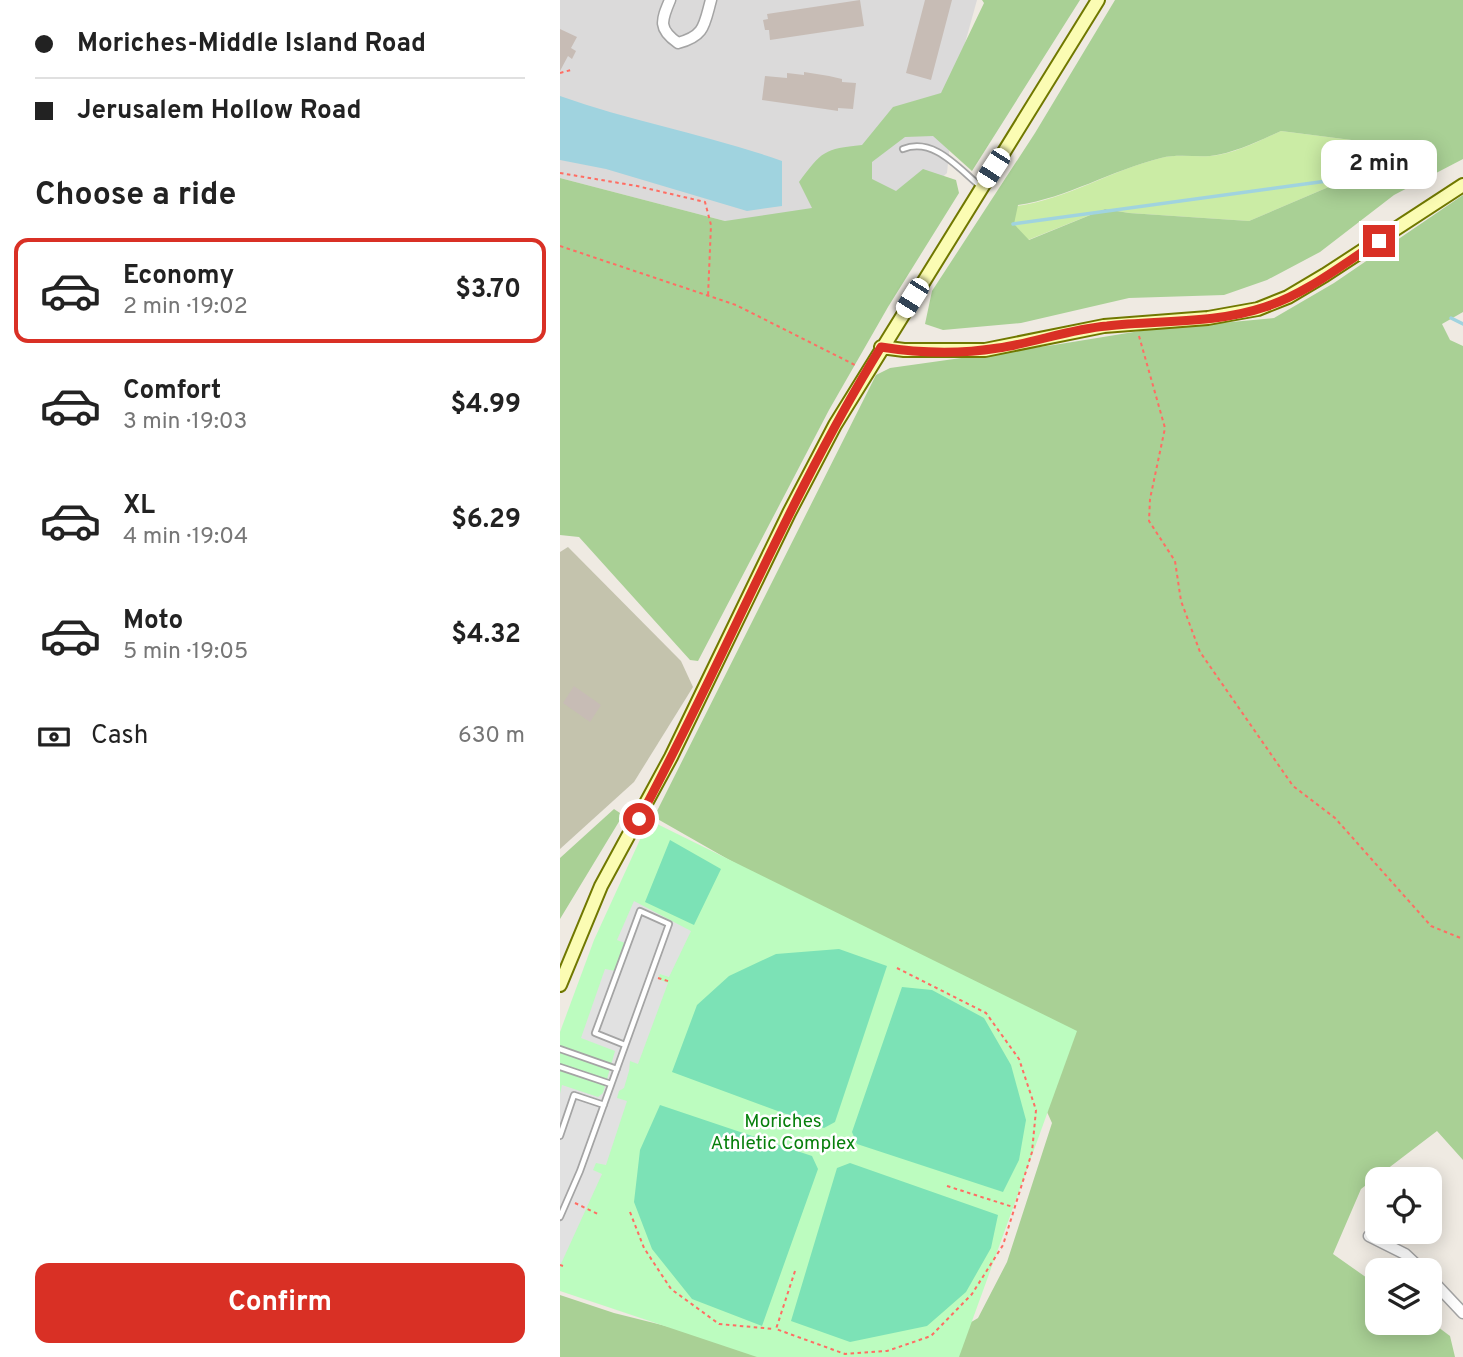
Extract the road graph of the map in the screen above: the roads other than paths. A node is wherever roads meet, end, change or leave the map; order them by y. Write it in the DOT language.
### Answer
graph roads {
  1 [pos="670,0"];
  2 [pos="711,0"];
  3 [pos="1098,0"];
  4 [pos="903,149"];
  5 [pos="1463,185"];
  6 [pos="980,187"];
  7 [pos="881,347"];
  8 [pos="574,947"];
  9 [pos="560,968"];
  10 [pos="560,985"];
  11 [pos="625,1045"];
  12 [pos="560,1049"];
  13 [pos="560,1067"];
  14 [pos="617,1069"];
  15 [pos="611,1084"];
  16 [pos="604,1105"];
  17 [pos="560,1136"];
  18 [pos="560,1217"];
  19 [pos="1385,1244"];
  20 [pos="1409,1258"];
  21 [pos="1442,1291"];
  22 [pos="1463,1313"];
  1 -- 2 [label="street"];
  3 -- 6 [label="main road"];
  4 -- 6 [label="lane"];
  5 -- 7 [label="main road"];
  6 -- 7 [label="main road"];
  7 -- 8 [label="main road"];
  8 -- 9 [label="main road"];
  8 -- 10 [label="main road"];
  11 -- 11 [label="lane"];
  11 -- 14 [label="lane"];
  12 -- 14 [label="lane"];
  13 -- 15 [label="lane"];
  14 -- 15 [label="lane"];
  15 -- 16 [label="lane"];
  16 -- 17 [label="lane"];
  16 -- 18 [label="lane"];
  19 -- 20 [label="street"];
  21 -- 22 [label="street"];
}
